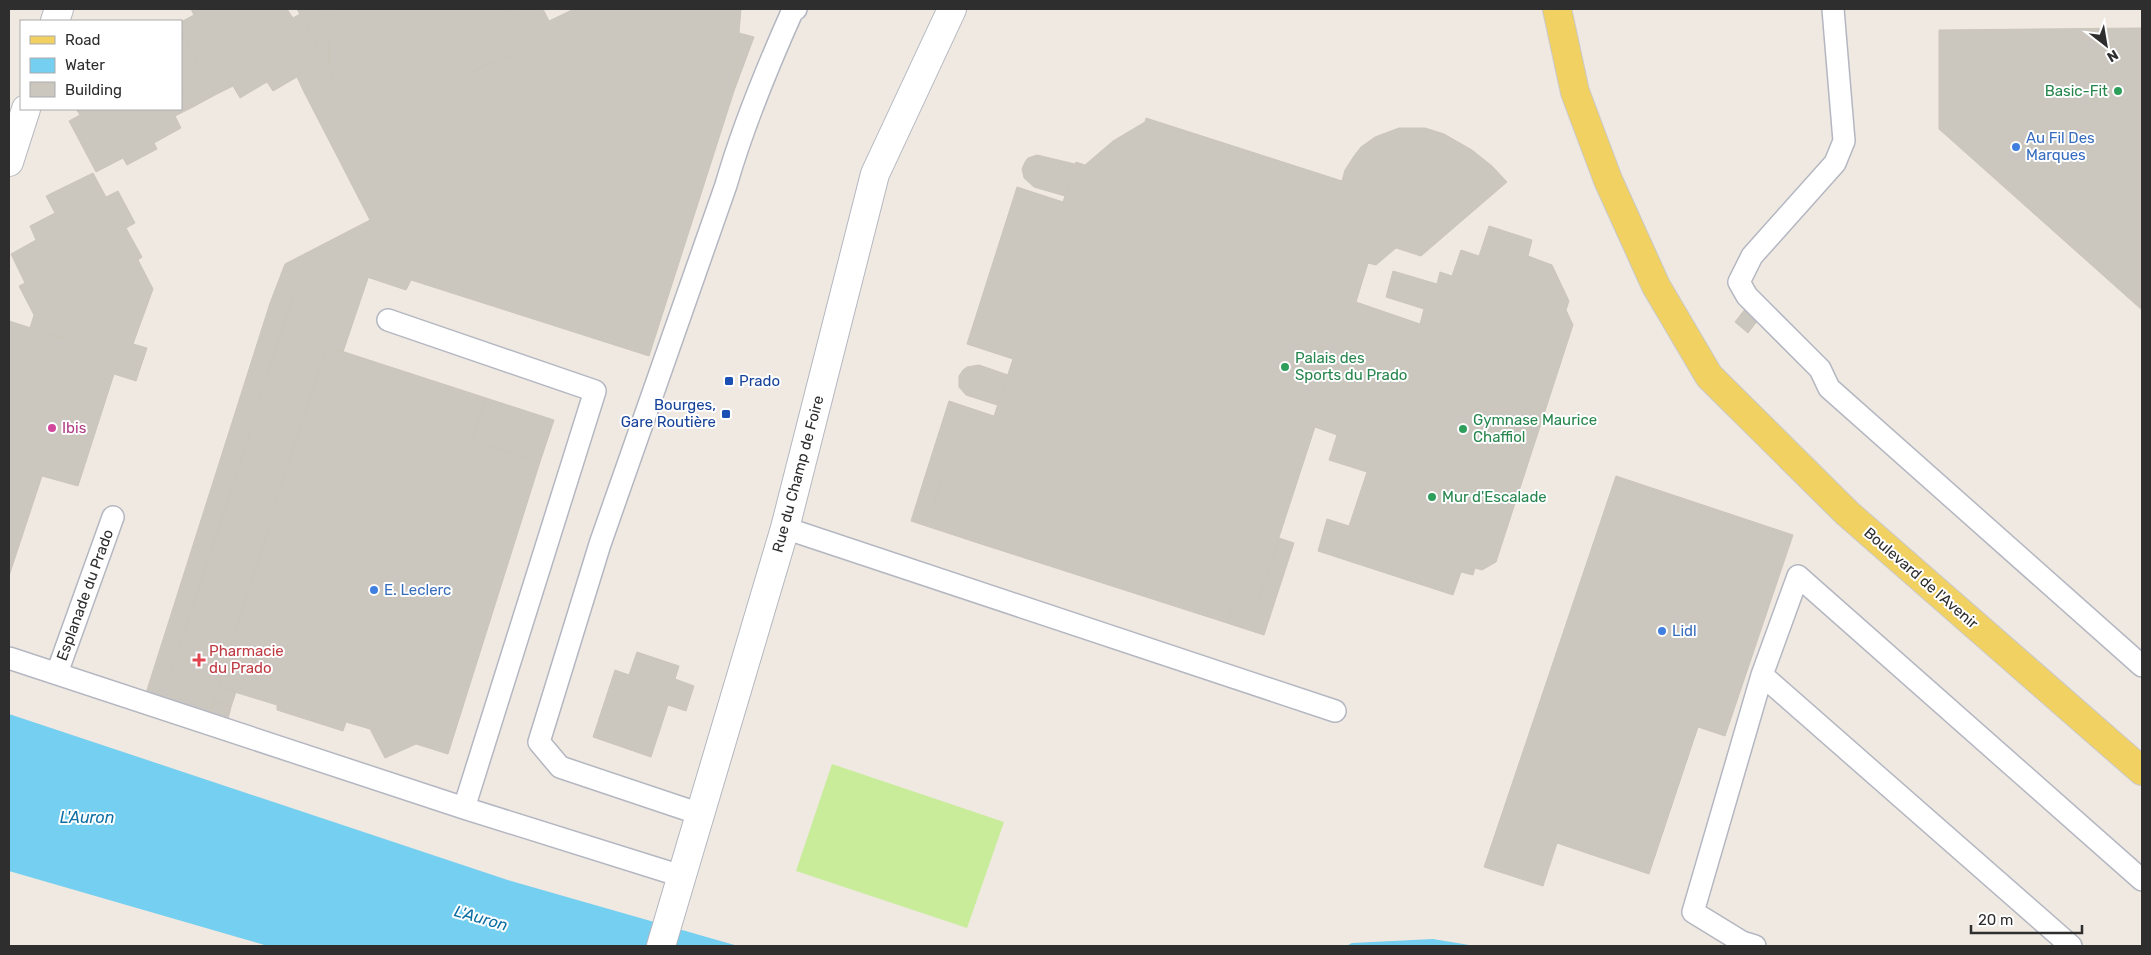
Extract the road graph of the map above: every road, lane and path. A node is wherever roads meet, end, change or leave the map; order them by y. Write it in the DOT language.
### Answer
graph roads {
  1 [pos="796,9"];
  2 [pos="952,9"];
  3 [pos="1556,9"];
  4 [pos="1833,9"];
  5 [pos="25,110"];
  6 [pos="13,134"];
  7 [pos="9,162"];
  8 [pos="388,320"];
  9 [pos="113,517"];
  10 [pos="785,528"];
  11 [pos="9,658"];
  12 [pos="2142,666"];
  13 [pos="57,673"];
  14 [pos="1762,674"];
  15 [pos="1335,712"];
  16 [pos="2142,771"];
  17 [pos="464,808"];
  18 [pos="695,812"];
  19 [pos="2142,880"];
  20 [pos="673,887"];
  21 [pos="652,946"];
  22 [pos="662,946"];
  23 [pos="1755,946"];
  24 [pos="2071,946"];
  1 -- 18 [label="lane"];
  2 -- 10 [label="street, Rue du Champ de Foire"];
  3 -- 16 [label="main road, Boulevard de l'Avenir"];
  4 -- 12 [label="lane"];
  5 -- 6 [label="street"];
  6 -- 7 [label="street"];
  8 -- 17 [label="lane"];
  9 -- 13 [label="lane, Esplanade du Prado"];
  10 -- 15 [label="lane"];
  10 -- 18 [label="street, Rue du Champ de Foire"];
  11 -- 13 [label="lane"];
  13 -- 17 [label="lane"];
  14 -- 19 [label="lane"];
  14 -- 23 [label="lane"];
  14 -- 24 [label="lane"];
  17 -- 20 [label="lane"];
  18 -- 20 [label="street, Rue du Champ de Foire"];
  20 -- 21 [label="street, Rue du Champ de Foire"];
  20 -- 22 [label="street, Rue du Champ de Foire"];
}
